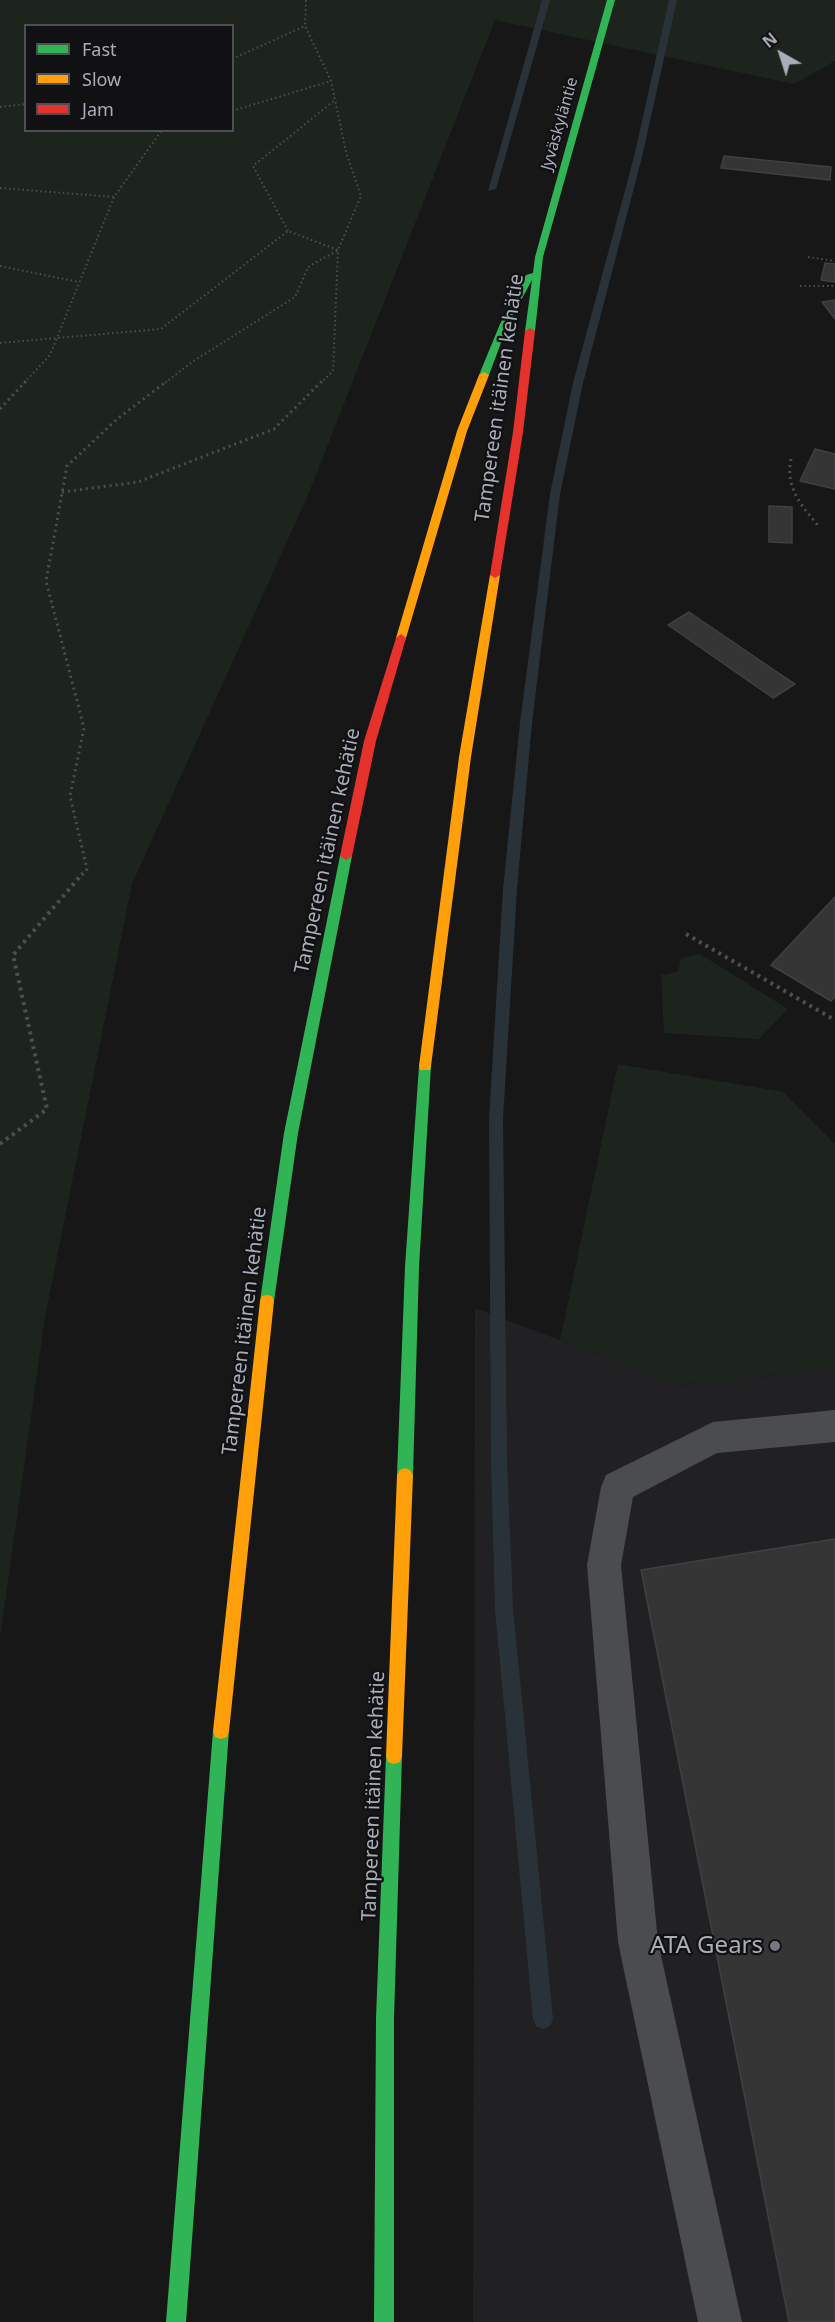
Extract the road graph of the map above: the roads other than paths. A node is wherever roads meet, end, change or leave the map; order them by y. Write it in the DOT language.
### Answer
graph roads {
  1 [pos="611,0"];
  2 [pos="539,258"];
  3 [pos="835,1426"];
  4 [pos="176,2322"];
  5 [pos="384,2322"];
  6 [pos="720,2322"];
  1 -- 2 [label="highway, Jyväskyläntie"];
  2 -- 4 [label="highway, Tampereen itäinen kehätie"];
  2 -- 5 [label="highway, Tampereen itäinen kehätie"];
  3 -- 6 [label="lane"];
}
